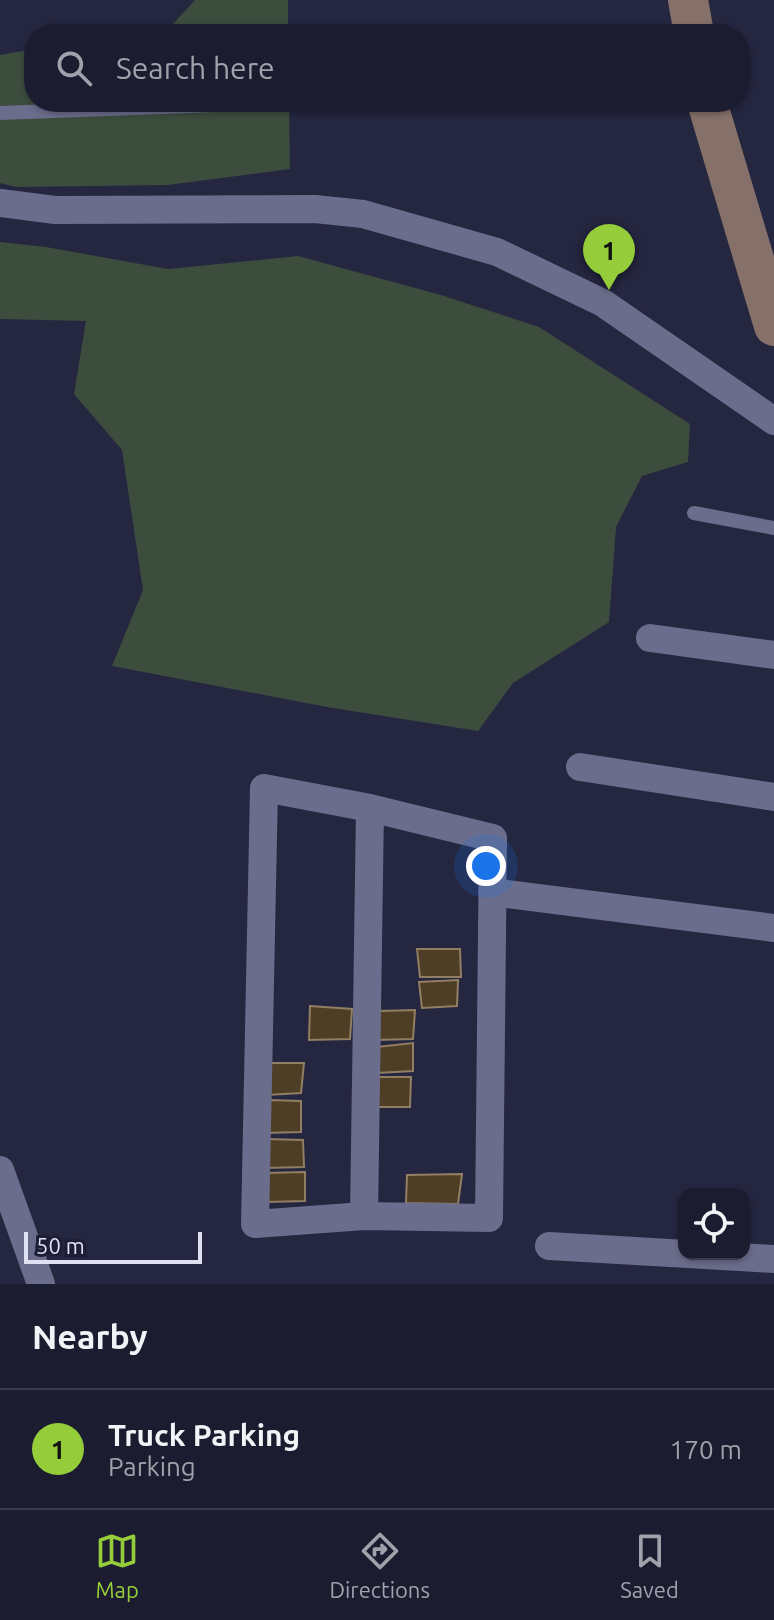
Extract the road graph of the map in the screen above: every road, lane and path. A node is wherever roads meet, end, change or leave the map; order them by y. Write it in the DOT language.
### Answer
graph roads {
  1 [pos="688,0"];
  2 [pos="692,24"];
  3 [pos="27,112"];
  4 [pos="710,112"];
  5 [pos="0,113"];
  6 [pos="0,203"];
  7 [pos="774,326"];
  8 [pos="774,421"];
  9 [pos="694,513"];
  10 [pos="774,528"];
  11 [pos="650,638"];
  12 [pos="774,655"];
  13 [pos="580,767"];
  14 [pos="774,797"];
  15 [pos="370,808"];
  16 [pos="492,892"];
  17 [pos="774,928"];
  18 [pos="0,1170"];
  19 [pos="364,1216"];
  20 [pos="549,1246"];
  21 [pos="774,1259"];
  22 [pos="41,1284"];
  1 -- 2 [label="street"];
  3 -- 5 [label="lane"];
  4 -- 7 [label="street"];
  6 -- 8 [label="street"];
  9 -- 10 [label="lane"];
  11 -- 12 [label="street"];
  13 -- 14 [label="street"];
  15 -- 16 [label="street"];
  15 -- 19 [label="street"];
  15 -- 19 [label="street"];
  16 -- 17 [label="street"];
  16 -- 19 [label="street"];
  18 -- 22 [label="street"];
  20 -- 21 [label="street"];
}
